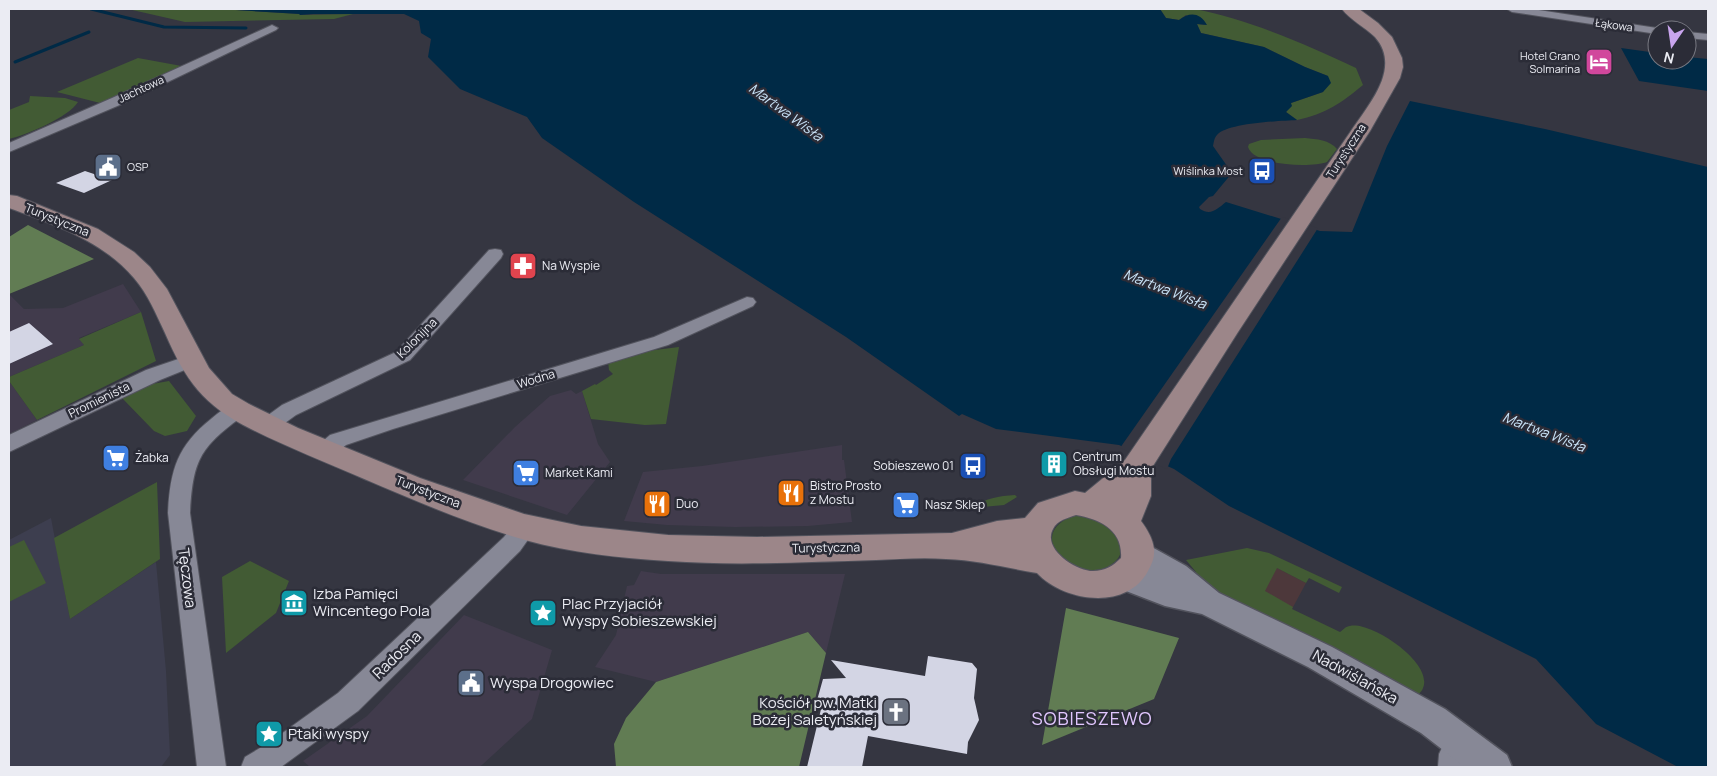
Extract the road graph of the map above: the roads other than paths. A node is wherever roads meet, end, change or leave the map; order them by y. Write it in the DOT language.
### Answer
graph roads {
  1 [pos="1350,9"];
  2 [pos="1512,9"];
  3 [pos="272,28"];
  4 [pos="1647,29"];
  5 [pos="9,148"];
  6 [pos="9,201"];
  7 [pos="495,254"];
  8 [pos="747,302"];
  9 [pos="190,360"];
  10 [pos="237,410"];
  11 [pos="267,426"];
  12 [pos="9,444"];
  13 [pos="325,451"];
  14 [pos="1138,466"];
  15 [pos="1093,505"];
  16 [pos="1125,522"];
  17 [pos="525,527"];
  18 [pos="1036,529"];
  19 [pos="952,546"];
  20 [pos="1043,560"];
  21 [pos="1131,565"];
  22 [pos="1456,754"];
  23 [pos="211,767"];
  24 [pos="255,767"];
  25 [pos="1494,767"];
  1 -- 14 [label="main road, Turystyczna"];
  2 -- 4 [label="street, Łąkowa"];
  3 -- 5 [label="street, Jachtowa"];
  6 -- 9 [label="main road, Turystyczna"];
  7 -- 11 [label="street, Kolonijna"];
  8 -- 13 [label="street, Wodna"];
  9 -- 10 [label="main road, Turystyczna"];
  9 -- 12 [label="street, Promienista"];
  10 -- 11 [label="main road, Turystyczna"];
  10 -- 23 [label="street, Tęczowa"];
  11 -- 13 [label="main road, Turystyczna"];
  13 -- 17 [label="main road, Turystyczna"];
  14 -- 15 [label="main road"];
  14 -- 16 [label="main road"];
  15 -- 16 [label="main road"];
  15 -- 18 [label="main road"];
  16 -- 21 [label="main road"];
  17 -- 19 [label="main road, Turystyczna"];
  17 -- 24 [label="street, Radosna"];
  18 -- 19 [label="main road, Turystyczna"];
  18 -- 20 [label="main road"];
  19 -- 20 [label="main road, Turystyczna"];
  20 -- 21 [label="main road"];
  21 -- 22 [label="street, Nadwiślańska"];
  22 -- 25 [label="street, Nadwiślańska"];
}
